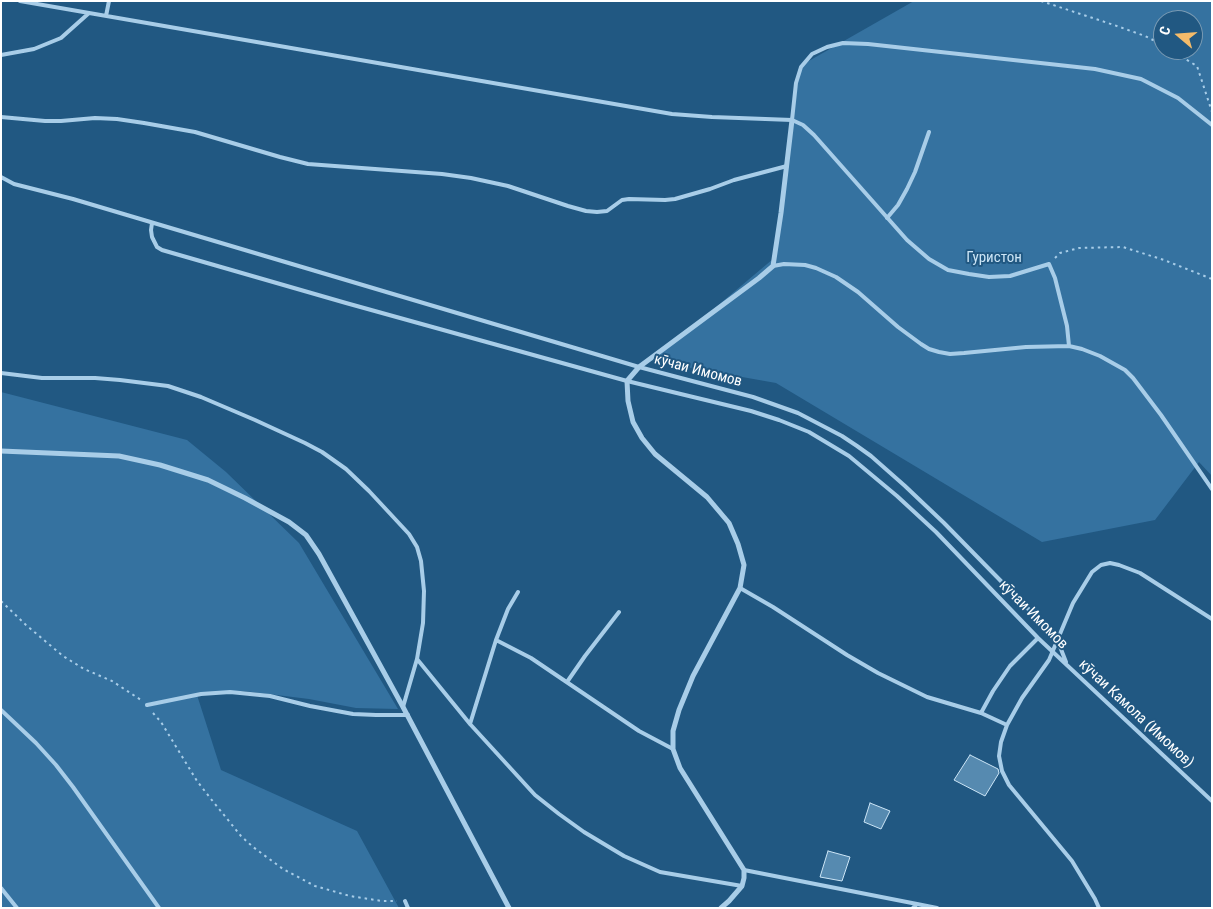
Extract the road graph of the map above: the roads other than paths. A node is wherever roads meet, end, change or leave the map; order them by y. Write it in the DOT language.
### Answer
graph roads {
  1 [pos="20,1"];
  2 [pos="109,1"];
  3 [pos="90,13"];
  4 [pos="106,16"];
  5 [pos="1,55"];
  6 [pos="1,117"];
  7 [pos="792,120"];
  8 [pos="1212,125"];
  9 [pos="929,132"];
  10 [pos="787,166"];
  11 [pos="1,178"];
  12 [pos="887,218"];
  13 [pos="152,223"];
  14 [pos="773,266"];
  15 [pos="1069,346"];
  16 [pos="639,367"];
  17 [pos="1,373"];
  18 [pos="627,381"];
  19 [pos="1,452"];
  20 [pos="1212,489"];
  21 [pos="740,588"];
  22 [pos="518,592"];
  23 [pos="619,612"];
  24 [pos="1212,619"];
  25 [pos="1038,638"];
  26 [pos="1057,639"];
  27 [pos="496,640"];
  28 [pos="1052,652"];
  29 [pos="417,659"];
  30 [pos="1066,664"];
  31 [pos="567,682"];
  32 [pos="147,705"];
  33 [pos="403,706"];
  34 [pos="1,710"];
  35 [pos="981,713"];
  36 [pos="408,715"];
  37 [pos="470,724"];
  38 [pos="1007,725"];
  39 [pos="673,749"];
  40 [pos="1212,801"];
  41 [pos="744,870"];
  42 [pos="742,886"];
  43 [pos="1,888"];
  44 [pos="404,901"];
  45 [pos="915,906"];
  46 [pos="17,908"];
  47 [pos="159,908"];
  48 [pos="408,908"];
  49 [pos="510,908"];
  50 [pos="721,908"];
  51 [pos="937,908"];
  52 [pos="1099,908"];
  1 -- 3 [label="lane"];
  2 -- 4 [label="lane"];
  3 -- 4 [label="lane"];
  3 -- 5 [label="lane"];
  4 -- 7 [label="lane"];
  6 -- 10 [label="lane"];
  7 -- 8 [label="lane"];
  7 -- 10 [label="street"];
  7 -- 12 [label="lane"];
  9 -- 12 [label="lane"];
  10 -- 14 [label="street"];
  11 -- 13 [label="lane, кӯчаи Имомов"];
  12 -- 15 [label="lane"];
  13 -- 16 [label="lane, кӯчаи Имомов"];
  13 -- 18 [label="lane, кӯчаи Имомов"];
  14 -- 15 [label="lane"];
  14 -- 16 [label="street"];
  15 -- 20 [label="lane"];
  16 -- 18 [label="street"];
  16 -- 26 [label="lane, кӯчаи Имомов"];
  17 -- 29 [label="lane"];
  18 -- 21 [label="street"];
  18 -- 25 [label="lane, кӯчаи Имомов"];
  19 -- 33 [label="street"];
  21 -- 35 [label="lane"];
  21 -- 39 [label="street"];
  22 -- 27 [label="lane"];
  23 -- 31 [label="lane"];
  24 -- 26 [label="lane"];
  25 -- 28 [label="lane, кӯчаи Имомов"];
  25 -- 35 [label="lane"];
  26 -- 28 [label="lane"];
  26 -- 30 [label="lane, кӯчаи Имомов"];
  27 -- 31 [label="lane"];
  27 -- 37 [label="lane"];
  28 -- 30 [label="lane, кӯчаи Имомов"];
  28 -- 38 [label="lane"];
  29 -- 33 [label="lane"];
  29 -- 37 [label="lane"];
  30 -- 40 [label="lane, кӯчаи Камола (Имомов)"];
  31 -- 39 [label="lane"];
  32 -- 36 [label="lane"];
  33 -- 36 [label="street"];
  34 -- 47 [label="lane"];
  35 -- 38 [label="lane"];
  36 -- 49 [label="street"];
  37 -- 42 [label="lane"];
  38 -- 52 [label="lane"];
  39 -- 41 [label="street"];
  41 -- 42 [label="street"];
  41 -- 45 [label="lane"];
  42 -- 50 [label="street"];
  43 -- 46 [label="lane"];
  44 -- 48 [label="lane"];
  45 -- 51 [label="lane"];
}
